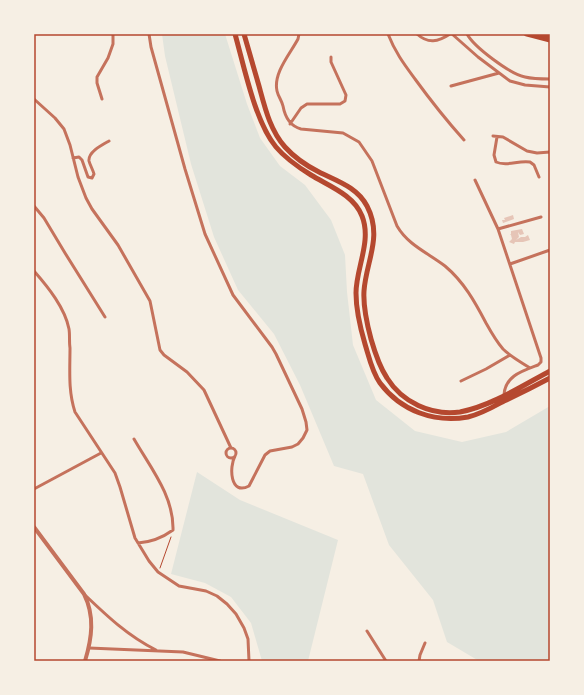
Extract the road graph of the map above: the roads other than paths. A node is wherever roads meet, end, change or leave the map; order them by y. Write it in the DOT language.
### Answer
graph roads {
  1 [pos="113,34"];
  2 [pos="149,34"];
  3 [pos="235,34"];
  4 [pos="244,34"];
  5 [pos="299,34"];
  6 [pos="388,34"];
  7 [pos="417,34"];
  8 [pos="451,34"];
  9 [pos="467,34"];
  10 [pos="526,34"];
  11 [pos="542,34"];
  12 [pos="550,40"];
  13 [pos="331,57"];
  14 [pos="499,73"];
  15 [pos="550,79"];
  16 [pos="451,86"];
  17 [pos="550,87"];
  18 [pos="34,99"];
  19 [pos="102,99"];
  20 [pos="290,124"];
  21 [pos="464,140"];
  22 [pos="109,141"];
  23 [pos="550,152"];
  24 [pos="73,158"];
  25 [pos="539,178"];
  26 [pos="475,180"];
  27 [pos="34,206"];
  28 [pos="541,217"];
  29 [pos="498,229"];
  30 [pos="550,250"];
  31 [pos="510,264"];
  32 [pos="34,271"];
  33 [pos="105,317"];
  34 [pos="510,355"];
  35 [pos="530,368"];
  36 [pos="550,371"];
  37 [pos="550,378"];
  38 [pos="460,381"];
  39 [pos="504,395"];
  40 [pos="134,439"];
  41 [pos="231,448"];
  42 [pos="102,453"];
  43 [pos="235,456"];
  44 [pos="34,489"];
  45 [pos="34,527"];
  46 [pos="138,543"];
  47 [pos="84,594"];
  48 [pos="367,631"];
  49 [pos="425,643"];
  50 [pos="89,648"];
  51 [pos="157,651"];
  52 [pos="85,661"];
  53 [pos="220,661"];
  54 [pos="249,661"];
  55 [pos="386,661"];
  56 [pos="419,661"];
  1 -- 19 [label="street"];
  2 -- 43 [label="street"];
  3 -- 37 [label="main road"];
  4 -- 39 [label="main road"];
  5 -- 20 [label="street"];
  6 -- 21 [label="street"];
  7 -- 8 [label="street"];
  8 -- 14 [label="street"];
  9 -- 15 [label="street"];
  10 -- 12 [label="main road"];
  11 -- 12 [label="highway"];
  13 -- 20 [label="street"];
  14 -- 16 [label="street"];
  14 -- 17 [label="street"];
  18 -- 24 [label="street"];
  20 -- 34 [label="street"];
  22 -- 24 [label="street"];
  23 -- 25 [label="street"];
  24 -- 41 [label="street"];
  26 -- 29 [label="street"];
  27 -- 33 [label="street"];
  28 -- 29 [label="street"];
  29 -- 31 [label="street"];
  30 -- 31 [label="street"];
  31 -- 35 [label="street"];
  32 -- 42 [label="street"];
  34 -- 35 [label="street"];
  34 -- 38 [label="street"];
  35 -- 39 [label="street"];
  36 -- 39 [label="main road"];
  40 -- 46 [label="street"];
  41 -- 43 [label="street"];
  41 -- 43 [label="street"];
  42 -- 44 [label="street"];
  42 -- 46 [label="street"];
  45 -- 47 [label="street"];
  46 -- 54 [label="street"];
  47 -- 50 [label="street"];
  47 -- 51 [label="street"];
  48 -- 55 [label="street"];
  49 -- 56 [label="street"];
  50 -- 51 [label="street"];
  50 -- 52 [label="street"];
  51 -- 53 [label="street"];
}
